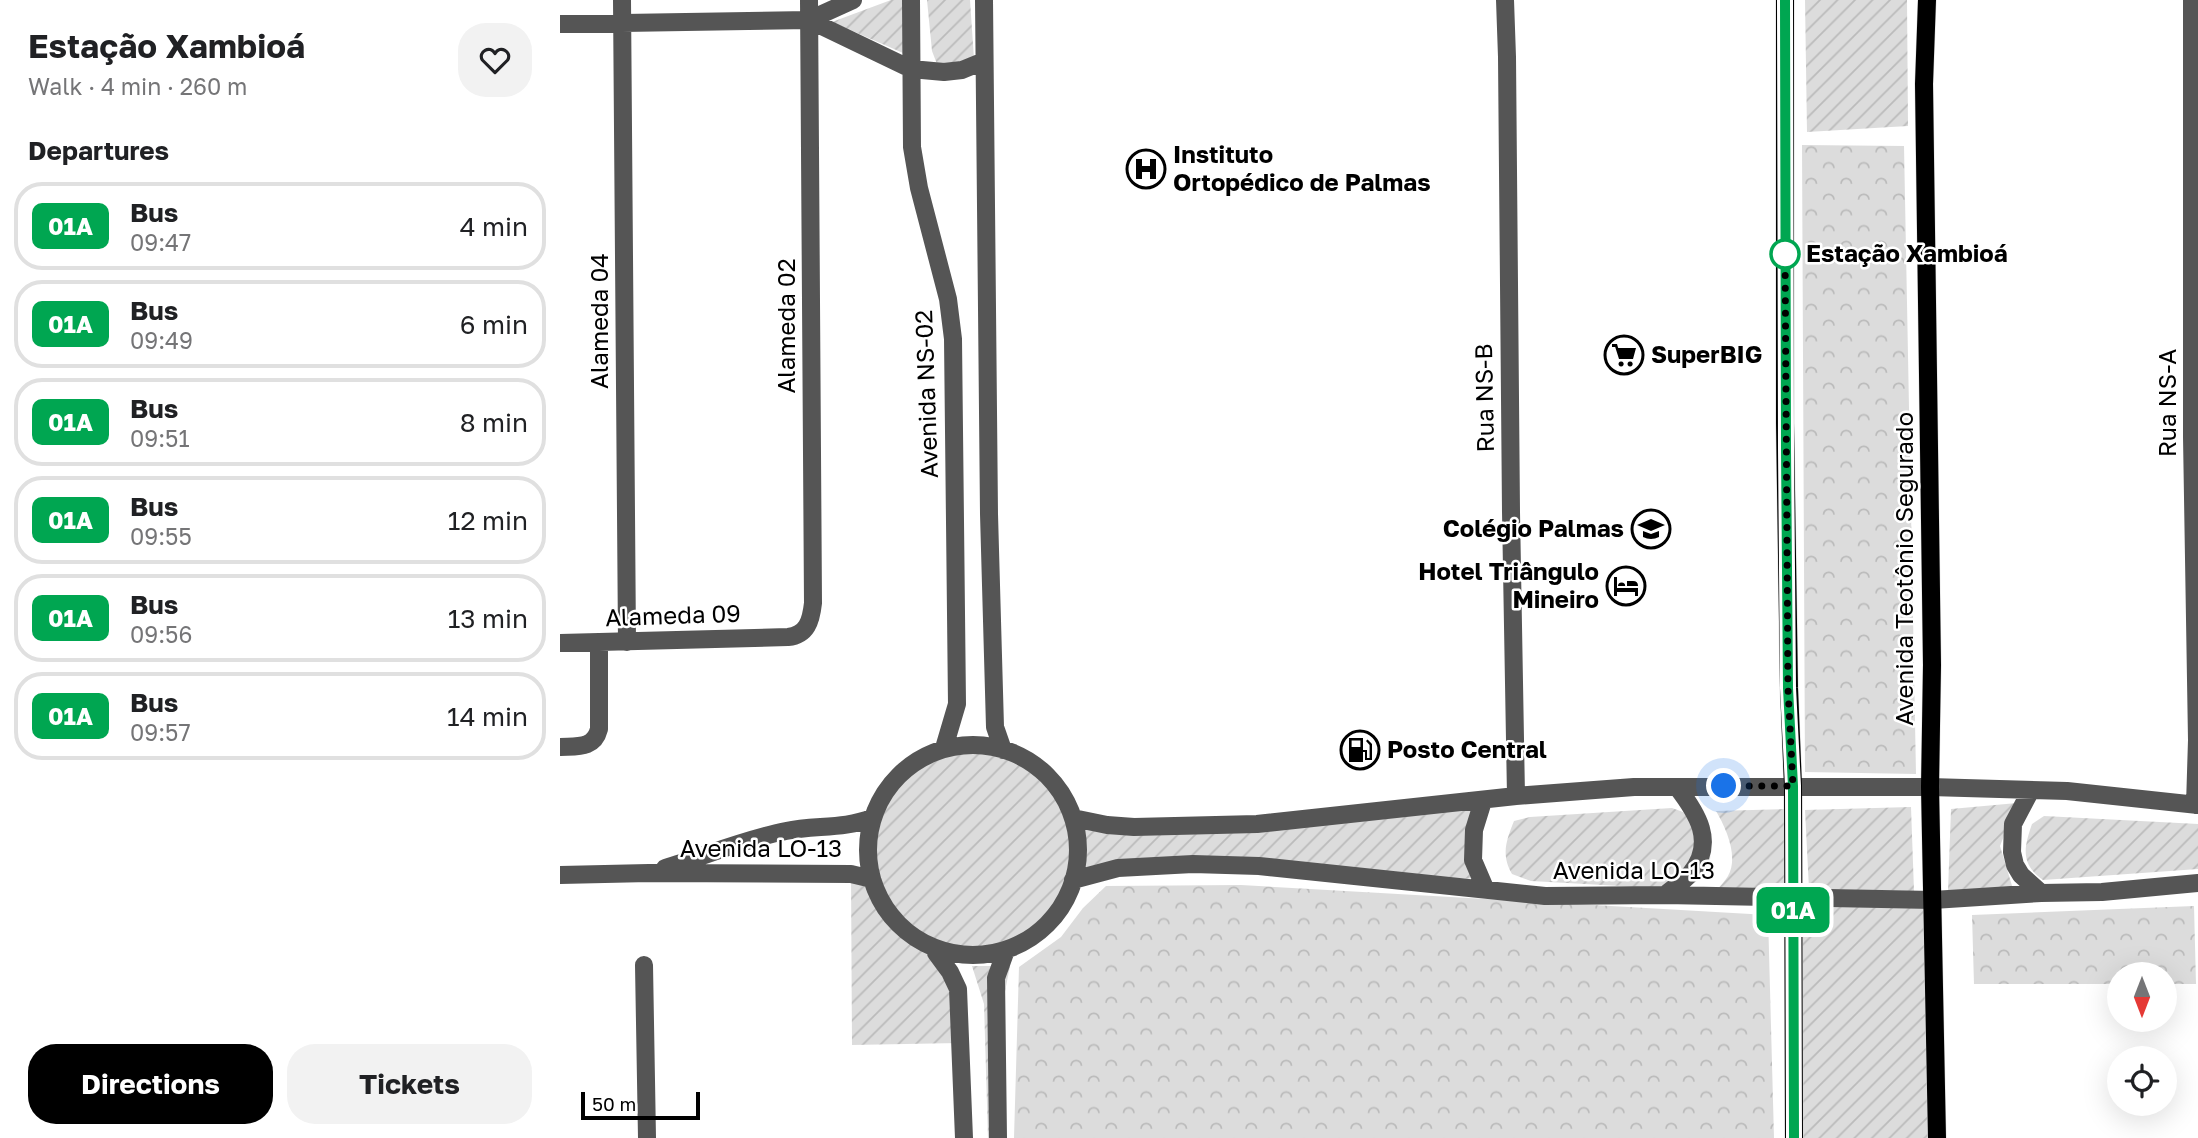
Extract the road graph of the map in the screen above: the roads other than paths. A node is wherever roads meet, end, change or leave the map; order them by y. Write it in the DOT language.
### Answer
graph roads {
  1 [pos="622,0"];
  2 [pos="809,0"];
  3 [pos="853,0"];
  4 [pos="911,0"];
  5 [pos="985,0"];
  6 [pos="1505,0"];
  7 [pos="1785,0"];
  8 [pos="1927,0"];
  9 [pos="2192,0"];
  10 [pos="809,20"];
  11 [pos="622,23"];
  12 [pos="560,24"];
  13 [pos="985,61"];
  14 [pos="911,69"];
  15 [pos="788,637"];
  16 [pos="599,642"];
  17 [pos="626,642"];
  18 [pos="560,643"];
  19 [pos="560,747"];
  20 [pos="944,748"];
  21 [pos="1003,750"];
  22 [pos="1677,786"];
  23 [pos="1793,786"];
  24 [pos="1930,786"];
  25 [pos="2031,790"];
  26 [pos="1516,796"];
  27 [pos="1483,801"];
  28 [pos="2196,805"];
  29 [pos="872,818"];
  30 [pos="1073,818"];
  31 [pos="649,873"];
  32 [pos="560,875"];
  33 [pos="872,879"];
  34 [pos="1073,880"];
  35 [pos="2198,883"];
  36 [pos="1485,888"];
  37 [pos="2040,893"];
  38 [pos="1665,895"];
  39 [pos="1793,898"];
  40 [pos="1933,900"];
  41 [pos="936,953"];
  42 [pos="1005,953"];
  43 [pos="644,965"];
  44 [pos="647,1138"];
  45 [pos="964,1138"];
  46 [pos="998,1138"];
  47 [pos="1794,1138"];
  48 [pos="1937,1138"];
  1 -- 11 [label="street, Alameda 04"];
  2 -- 10 [label="street, Alameda 02"];
  3 -- 10 [label="street"];
  4 -- 14 [label="street, Avenida NS-02"];
  5 -- 13 [label="street"];
  6 -- 26 [label="street, Rua NS-B"];
  7 -- 23 [label="main road"];
  8 -- 24 [label="main road, Avenida Teotônio Segurado"];
  9 -- 28 [label="street, Rua NS-A"];
  10 -- 11 [label="street"];
  10 -- 14 [label="street"];
  10 -- 15 [label="street, Alameda 02"];
  11 -- 12 [label="street"];
  11 -- 17 [label="street, Alameda 04"];
  13 -- 14 [label="street"];
  13 -- 21 [label="street"];
  14 -- 20 [label="street, Avenida NS-02"];
  15 -- 17 [label="street, Alameda 09"];
  16 -- 17 [label="street, Alameda 09"];
  16 -- 18 [label="street, Alameda 09"];
  16 -- 19 [label="street"];
  20 -- 21 [label="street"];
  20 -- 29 [label="street"];
  21 -- 30 [label="street"];
  22 -- 23 [label="street"];
  22 -- 26 [label="street"];
  22 -- 38 [label="street"];
  23 -- 24 [label="street"];
  23 -- 39 [label="main road"];
  24 -- 25 [label="street"];
  24 -- 40 [label="main road, Avenida Teotônio Segurado"];
  25 -- 28 [label="street"];
  25 -- 37 [label="street"];
  26 -- 27 [label="street"];
  27 -- 30 [label="street"];
  27 -- 36 [label="street"];
  29 -- 31 [label="street, Avenida LO-13"];
  29 -- 33 [label="street"];
  30 -- 34 [label="street"];
  31 -- 32 [label="street, Avenida LO-13"];
  31 -- 33 [label="street, Avenida LO-13"];
  33 -- 41 [label="street"];
  34 -- 36 [label="street, Avenida LO-13"];
  34 -- 42 [label="street"];
  35 -- 37 [label="street, Avenida LO-13"];
  36 -- 38 [label="street, Avenida LO-13"];
  37 -- 40 [label="street, Avenida LO-13"];
  38 -- 39 [label="street, Avenida LO-13"];
  39 -- 40 [label="street, Avenida LO-13"];
  39 -- 47 [label="main road"];
  40 -- 48 [label="main road, Avenida Teotônio Segurado"];
  41 -- 42 [label="street"];
  41 -- 45 [label="street"];
  42 -- 46 [label="street"];
  43 -- 44 [label="street"];
}
